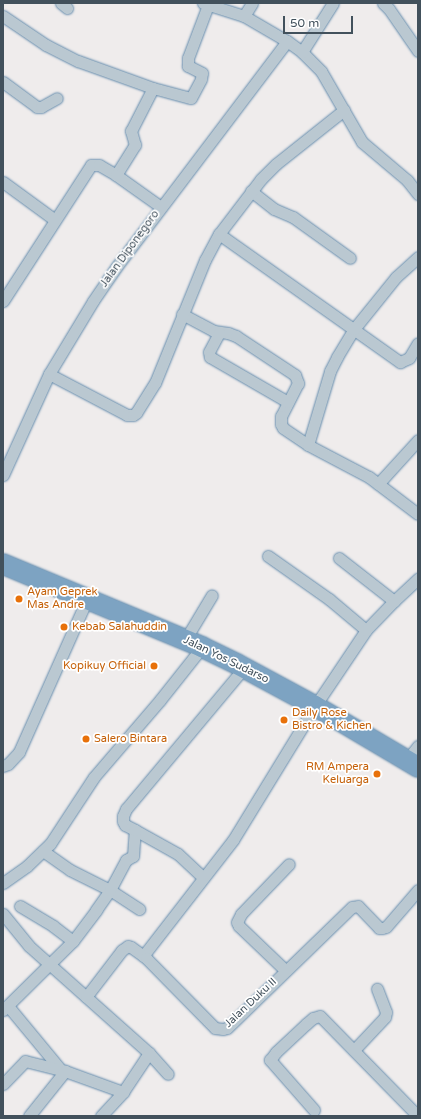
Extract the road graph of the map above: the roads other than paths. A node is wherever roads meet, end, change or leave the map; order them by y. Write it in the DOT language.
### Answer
graph roads {
  1 [pos="252,3"];
  2 [pos="333,3"];
  3 [pos="383,3"];
  4 [pos="206,4"];
  5 [pos="3,16"];
  6 [pos="244,16"];
  7 [pos="287,41"];
  8 [pos="418,51"];
  9 [pos="302,52"];
  10 [pos="3,82"];
  11 [pos="153,88"];
  12 [pos="57,98"];
  13 [pos="344,110"];
  14 [pos="116,175"];
  15 [pos="3,182"];
  16 [pos="417,190"];
  17 [pos="251,191"];
  18 [pos="161,207"];
  19 [pos="55,220"];
  20 [pos="219,234"];
  21 [pos="418,257"];
  22 [pos="350,258"];
  23 [pos="3,301"];
  24 [pos="182,314"];
  25 [pos="354,329"];
  26 [pos="220,332"];
  27 [pos="418,343"];
  28 [pos="49,374"];
  29 [pos="288,402"];
  30 [pos="418,440"];
  31 [pos="308,445"];
  32 [pos="3,475"];
  33 [pos="378,484"];
  34 [pos="418,514"];
  35 [pos="268,556"];
  36 [pos="339,558"];
  37 [pos="3,564"];
  38 [pos="418,579"];
  39 [pos="212,595"];
  40 [pos="87,599"];
  41 [pos="394,601"];
  42 [pos="366,630"];
  43 [pos="194,643"];
  44 [pos="244,668"];
  45 [pos="315,706"];
  46 [pos="414,758"];
  47 [pos="3,766"];
  48 [pos="135,830"];
  49 [pos="42,851"];
  50 [pos="289,864"];
  51 [pos="203,877"];
  52 [pos="3,883"];
  53 [pos="110,890"];
  54 [pos="418,890"];
  55 [pos="20,906"];
  56 [pos="138,909"];
  57 [pos="3,914"];
  58 [pos="73,942"];
  59 [pos="143,956"];
  60 [pos="50,965"];
  61 [pos="285,970"];
  62 [pos="377,989"];
  63 [pos="86,997"];
  64 [pos="5,1008"];
  65 [pos="354,1050"];
  66 [pos="149,1053"];
  67 [pos="63,1070"];
  68 [pos="168,1074"];
  69 [pos="3,1084"];
  70 [pos="123,1092"];
  71 [pos="314,1110"];
  72 [pos="29,1116"];
  73 [pos="101,1116"];
  74 [pos="418,1116"];
  1 -- 6 [label="street"];
  2 -- 9 [label="street"];
  3 -- 8 [label="street"];
  4 -- 6 [label="street"];
  4 -- 11 [label="street"];
  5 -- 11 [label="street"];
  6 -- 7 [label="street"];
  7 -- 9 [label="street"];
  7 -- 18 [label="street, Jalan Diponegoro"];
  9 -- 13 [label="street"];
  10 -- 12 [label="street"];
  11 -- 14 [label="street"];
  13 -- 16 [label="street"];
  13 -- 17 [label="street"];
  14 -- 18 [label="street"];
  14 -- 19 [label="street"];
  15 -- 19 [label="street"];
  17 -- 20 [label="street"];
  17 -- 22 [label="street"];
  18 -- 28 [label="street, Jalan Diponegoro"];
  19 -- 23 [label="street"];
  20 -- 24 [label="street"];
  20 -- 25 [label="street"];
  21 -- 25 [label="street"];
  24 -- 26 [label="street"];
  24 -- 28 [label="street"];
  25 -- 27 [label="street"];
  25 -- 31 [label="street"];
  26 -- 29 [label="street"];
  26 -- 29 [label="street"];
  28 -- 32 [label="street, Jalan Diponegoro"];
  29 -- 31 [label="street"];
  30 -- 33 [label="street"];
  31 -- 33 [label="street"];
  33 -- 34 [label="street"];
  35 -- 42 [label="street"];
  36 -- 41 [label="street"];
  37 -- 40 [label="highway, Jalan Yos Sudarso"];
  38 -- 41 [label="street"];
  39 -- 43 [label="street"];
  40 -- 43 [label="highway, Jalan Yos Sudarso"];
  40 -- 47 [label="street"];
  41 -- 42 [label="street"];
  42 -- 45 [label="street"];
  43 -- 44 [label="highway, Jalan Yos Sudarso"];
  43 -- 49 [label="street"];
  44 -- 45 [label="highway, Jalan Yos Sudarso"];
  44 -- 48 [label="street"];
  45 -- 46 [label="highway, Jalan Yos Sudarso"];
  45 -- 51 [label="street"];
  48 -- 51 [label="street"];
  48 -- 53 [label="street"];
  49 -- 52 [label="street"];
  49 -- 53 [label="street"];
  50 -- 61 [label="street"];
  51 -- 59 [label="street"];
  53 -- 56 [label="street"];
  53 -- 58 [label="street"];
  54 -- 61 [label="street, Jalan Duku II"];
  55 -- 58 [label="street"];
  57 -- 60 [label="street"];
  58 -- 60 [label="street"];
  59 -- 61 [label="street, Jalan Duku II"];
  59 -- 63 [label="street, Jalan Duku II"];
  60 -- 63 [label="street"];
  60 -- 64 [label="street"];
  62 -- 65 [label="street"];
  63 -- 66 [label="street"];
  64 -- 67 [label="street"];
  65 -- 71 [label="street"];
  65 -- 74 [label="street"];
  66 -- 68 [label="street"];
  66 -- 70 [label="street"];
  67 -- 69 [label="street"];
  67 -- 70 [label="street"];
  67 -- 72 [label="street"];
  70 -- 73 [label="street"];
}
